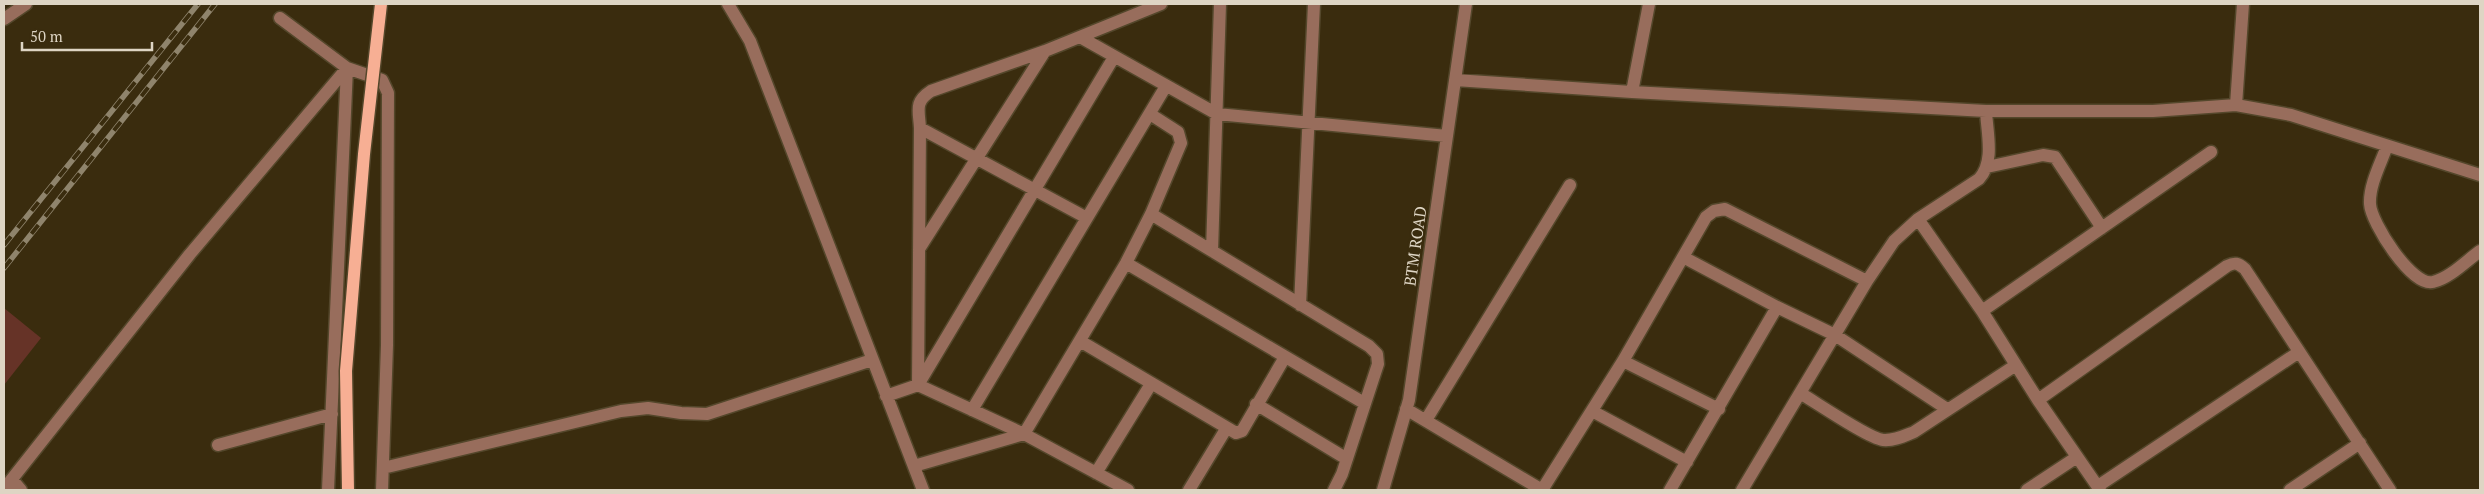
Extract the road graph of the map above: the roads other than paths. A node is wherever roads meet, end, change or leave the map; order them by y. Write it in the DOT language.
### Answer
graph roads {
  1 [pos="26,4"];
  2 [pos="381,4"];
  3 [pos="728,4"];
  4 [pos="1162,4"];
  5 [pos="1220,4"];
  6 [pos="1314,4"];
  7 [pos="1466,4"];
  8 [pos="1649,4"];
  9 [pos="2243,4"];
  10 [pos="280,18"];
  11 [pos="4,19"];
  12 [pos="1080,38"];
  13 [pos="1045,51"];
  14 [pos="1114,56"];
  15 [pos="347,68"];
  16 [pos="1455,80"];
  17 [pos="1166,86"];
  18 [pos="1632,92"];
  19 [pos="2236,105"];
  20 [pos="1986,110"];
  21 [pos="1150,114"];
  22 [pos="1217,114"];
  23 [pos="1309,123"];
  24 [pos="920,128"];
  25 [pos="1447,136"];
  26 [pos="2387,146"];
  27 [pos="2211,152"];
  28 [pos="977,159"];
  29 [pos="1987,167"];
  30 [pos="2480,176"];
  31 [pos="1570,185"];
  32 [pos="1034,190"];
  33 [pos="1151,214"];
  34 [pos="1087,218"];
  35 [pos="1918,219"];
  36 [pos="2102,228"];
  37 [pos="919,249"];
  38 [pos="1212,251"];
  39 [pos="2480,251"];
  40 [pos="1683,257"];
  41 [pos="1126,263"];
  42 [pos="1867,280"];
  43 [pos="1300,305"];
  44 [pos="1777,307"];
  45 [pos="1982,311"];
  46 [pos="1835,335"];
  47 [pos="1080,341"];
  48 [pos="2299,352"];
  49 [pos="1284,357"];
  50 [pos="872,360"];
  51 [pos="1622,361"];
  52 [pos="2016,365"];
  53 [pos="1151,384"];
  54 [pos="918,385"];
  55 [pos="1800,393"];
  56 [pos="886,396"];
  57 [pos="2038,400"];
  58 [pos="1364,403"];
  59 [pos="1256,404"];
  60 [pos="1719,409"];
  61 [pos="1947,409"];
  62 [pos="972,410"];
  63 [pos="1406,410"];
  64 [pos="1592,411"];
  65 [pos="332,414"];
  66 [pos="1426,420"];
  67 [pos="1226,429"];
  68 [pos="1024,434"];
  69 [pos="2360,444"];
  70 [pos="218,445"];
  71 [pos="2077,457"];
  72 [pos="1347,459"];
  73 [pos="1687,462"];
  74 [pos="914,466"];
  75 [pos="384,468"];
  76 [pos="1096,473"];
  77 [pos="10,486"];
  78 [pos="2099,488"];
  79 [pos="328,490"];
  80 [pos="348,490"];
  81 [pos="382,490"];
  82 [pos="923,490"];
  83 [pos="1128,490"];
  84 [pos="1189,490"];
  85 [pos="1334,490"];
  86 [pos="1383,490"];
  87 [pos="1542,490"];
  88 [pos="1670,490"];
  89 [pos="1742,490"];
  90 [pos="2027,490"];
  91 [pos="2290,490"];
  92 [pos="2390,490"];
  1 -- 11 [label="street"];
  2 -- 80 [label="main road, bridge"];
  3 -- 50 [label="street"];
  4 -- 12 [label="street"];
  5 -- 22 [label="street"];
  6 -- 23 [label="street"];
  7 -- 16 [label="street, BTM ROAD"];
  8 -- 18 [label="street"];
  9 -- 19 [label="street"];
  10 -- 15 [label="street"];
  12 -- 13 [label="street"];
  12 -- 14 [label="street"];
  13 -- 24 [label="street"];
  13 -- 28 [label="street"];
  14 -- 17 [label="street"];
  14 -- 32 [label="street"];
  15 -- 65 [label="street"];
  15 -- 75 [label="street"];
  15 -- 77 [label="street"];
  16 -- 18 [label="street"];
  16 -- 25 [label="street, BTM ROAD"];
  17 -- 21 [label="street"];
  17 -- 22 [label="street"];
  18 -- 20 [label="street"];
  19 -- 20 [label="street"];
  19 -- 26 [label="street"];
  20 -- 29 [label="street"];
  21 -- 33 [label="street"];
  21 -- 34 [label="street"];
  22 -- 23 [label="street"];
  22 -- 38 [label="street"];
  23 -- 25 [label="street"];
  23 -- 43 [label="street"];
  24 -- 28 [label="street"];
  24 -- 37 [label="street"];
  25 -- 63 [label="street, BTM ROAD"];
  26 -- 30 [label="street"];
  26 -- 39 [label="street"];
  27 -- 36 [label="street"];
  28 -- 32 [label="street"];
  28 -- 37 [label="street"];
  29 -- 35 [label="street"];
  29 -- 36 [label="street"];
  31 -- 66 [label="street"];
  32 -- 34 [label="street"];
  32 -- 54 [label="street"];
  33 -- 38 [label="street"];
  33 -- 41 [label="street"];
  34 -- 62 [label="street"];
  35 -- 42 [label="street"];
  35 -- 45 [label="street"];
  36 -- 45 [label="street"];
  37 -- 54 [label="street"];
  38 -- 43 [label="street"];
  40 -- 42 [label="street"];
  40 -- 44 [label="street"];
  40 -- 51 [label="street"];
  41 -- 47 [label="street"];
  41 -- 49 [label="street"];
  42 -- 46 [label="street"];
  43 -- 58 [label="street"];
  44 -- 46 [label="street"];
  44 -- 60 [label="street"];
  45 -- 52 [label="street"];
  46 -- 55 [label="street"];
  46 -- 61 [label="street"];
  47 -- 53 [label="street"];
  47 -- 68 [label="street"];
  48 -- 57 [label="street"];
  48 -- 69 [label="street"];
  48 -- 78 [label="street"];
  49 -- 58 [label="street"];
  49 -- 59 [label="street"];
  50 -- 56 [label="street"];
  50 -- 75 [label="street"];
  51 -- 60 [label="street"];
  51 -- 64 [label="street"];
  52 -- 57 [label="street"];
  52 -- 61 [label="street"];
  53 -- 67 [label="street"];
  53 -- 76 [label="street"];
  54 -- 56 [label="street"];
  54 -- 62 [label="street"];
  55 -- 61 [label="street"];
  55 -- 89 [label="street"];
  56 -- 74 [label="street"];
  57 -- 71 [label="street"];
  58 -- 72 [label="street"];
  59 -- 67 [label="street"];
  59 -- 72 [label="street"];
  60 -- 73 [label="street"];
  62 -- 68 [label="street"];
  63 -- 66 [label="street"];
  63 -- 86 [label="street, BTM ROAD"];
  64 -- 73 [label="street"];
  64 -- 87 [label="street"];
  65 -- 70 [label="street"];
  65 -- 79 [label="street"];
  66 -- 87 [label="street"];
  67 -- 84 [label="street"];
  68 -- 74 [label="street"];
  68 -- 76 [label="street"];
  69 -- 91 [label="street"];
  69 -- 92 [label="street"];
  71 -- 78 [label="street"];
  71 -- 90 [label="street"];
  72 -- 85 [label="street"];
  73 -- 88 [label="street"];
  74 -- 82 [label="street"];
  75 -- 81 [label="street"];
  76 -- 83 [label="street"];
}
